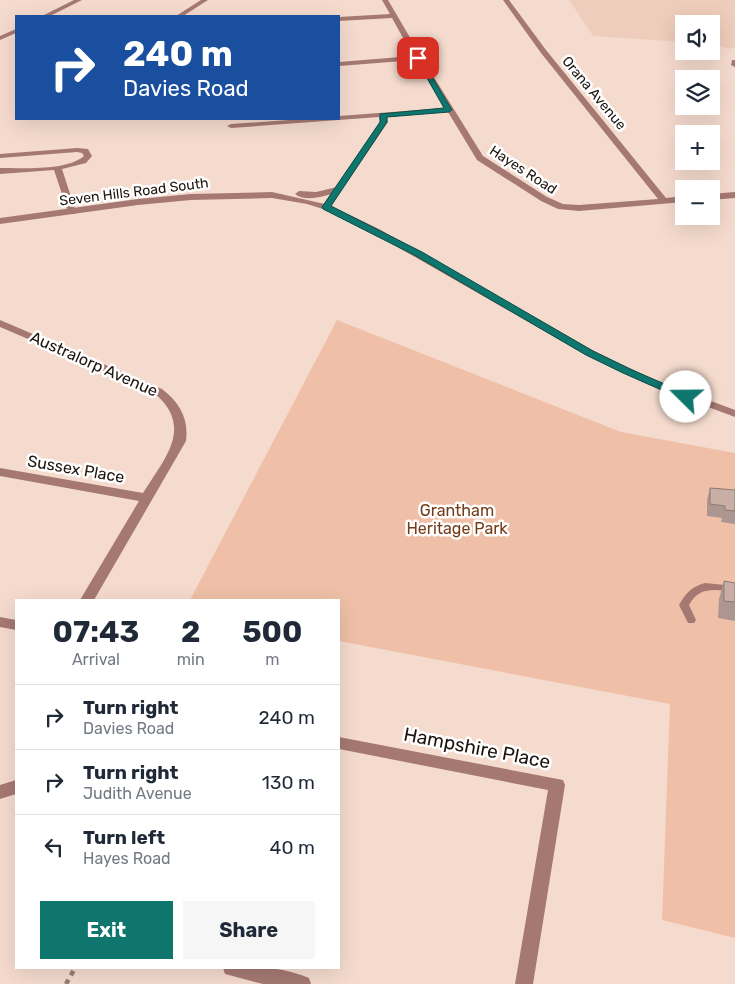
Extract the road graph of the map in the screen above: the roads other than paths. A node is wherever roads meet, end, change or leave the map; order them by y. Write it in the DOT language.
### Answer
graph roads {
  1 [pos="79,0"];
  2 [pos="205,0"];
  3 [pos="385,0"];
  4 [pos="506,0"];
  5 [pos="48,15"];
  6 [pos="181,15"];
  7 [pos="394,16"];
  8 [pos="340,19"];
  9 [pos="15,30"];
  10 [pos="0,38"];
  11 [pos="418,58"];
  12 [pos="340,64"];
  13 [pos="449,110"];
  14 [pos="383,115"];
  15 [pos="340,118"];
  16 [pos="318,120"];
  17 [pos="231,126"];
  18 [pos="0,156"];
  19 [pos="57,167"];
  20 [pos="0,171"];
  21 [pos="337,190"];
  22 [pos="272,195"];
  23 [pos="735,195"];
  24 [pos="720,196"];
  25 [pos="675,200"];
  26 [pos="664,201"];
  27 [pos="326,207"];
  28 [pos="72,212"];
  29 [pos="0,221"];
  30 [pos="0,324"];
  31 [pos="735,414"];
  32 [pos="0,472"];
  33 [pos="147,498"];
  34 [pos="735,589"];
  35 [pos="88,599"];
  36 [pos="691,620"];
  37 [pos="0,622"];
  38 [pos="15,625"];
  39 [pos="340,743"];
  40 [pos="15,787"];
  41 [pos="0,792"];
  42 [pos="236,969"];
  43 [pos="302,984"];
  44 [pos="524,984"];
  1 -- 5 [label="street"];
  2 -- 6 [label="street"];
  3 -- 7 [label="street, Hayes Road"];
  4 -- 26 [label="street, Orana Avenue"];
  7 -- 8 [label="street"];
  7 -- 11 [label="street, Hayes Road"];
  9 -- 10 [label="street"];
  11 -- 12 [label="street"];
  11 -- 13 [label="street, Hayes Road"];
  13 -- 14 [label="street"];
  13 -- 26 [label="street, Hayes Road"];
  14 -- 15 [label="street"];
  14 -- 21 [label="street"];
  16 -- 17 [label="street"];
  18 -- 19 [label="street"];
  19 -- 20 [label="street"];
  19 -- 28 [label="street"];
  21 -- 22 [label="street, Seven Hills Road South"];
  21 -- 27 [label="street"];
  22 -- 27 [label="street, Seven Hills Road South"];
  22 -- 28 [label="street, Seven Hills Road South"];
  23 -- 24 [label="street"];
  25 -- 26 [label="street"];
  27 -- 31 [label="street, Seven Hills Road South"];
  28 -- 29 [label="street, Seven Hills Road South"];
  30 -- 33 [label="street, Australorp Avenue"];
  32 -- 33 [label="street, Sussex Place"];
  33 -- 35 [label="street, Australorp Avenue"];
  34 -- 36 [label="lane"];
  37 -- 38 [label="street"];
  39 -- 44 [label="street, Hampshire Place"];
  40 -- 41 [label="street"];
  42 -- 43 [label="street"];
}
